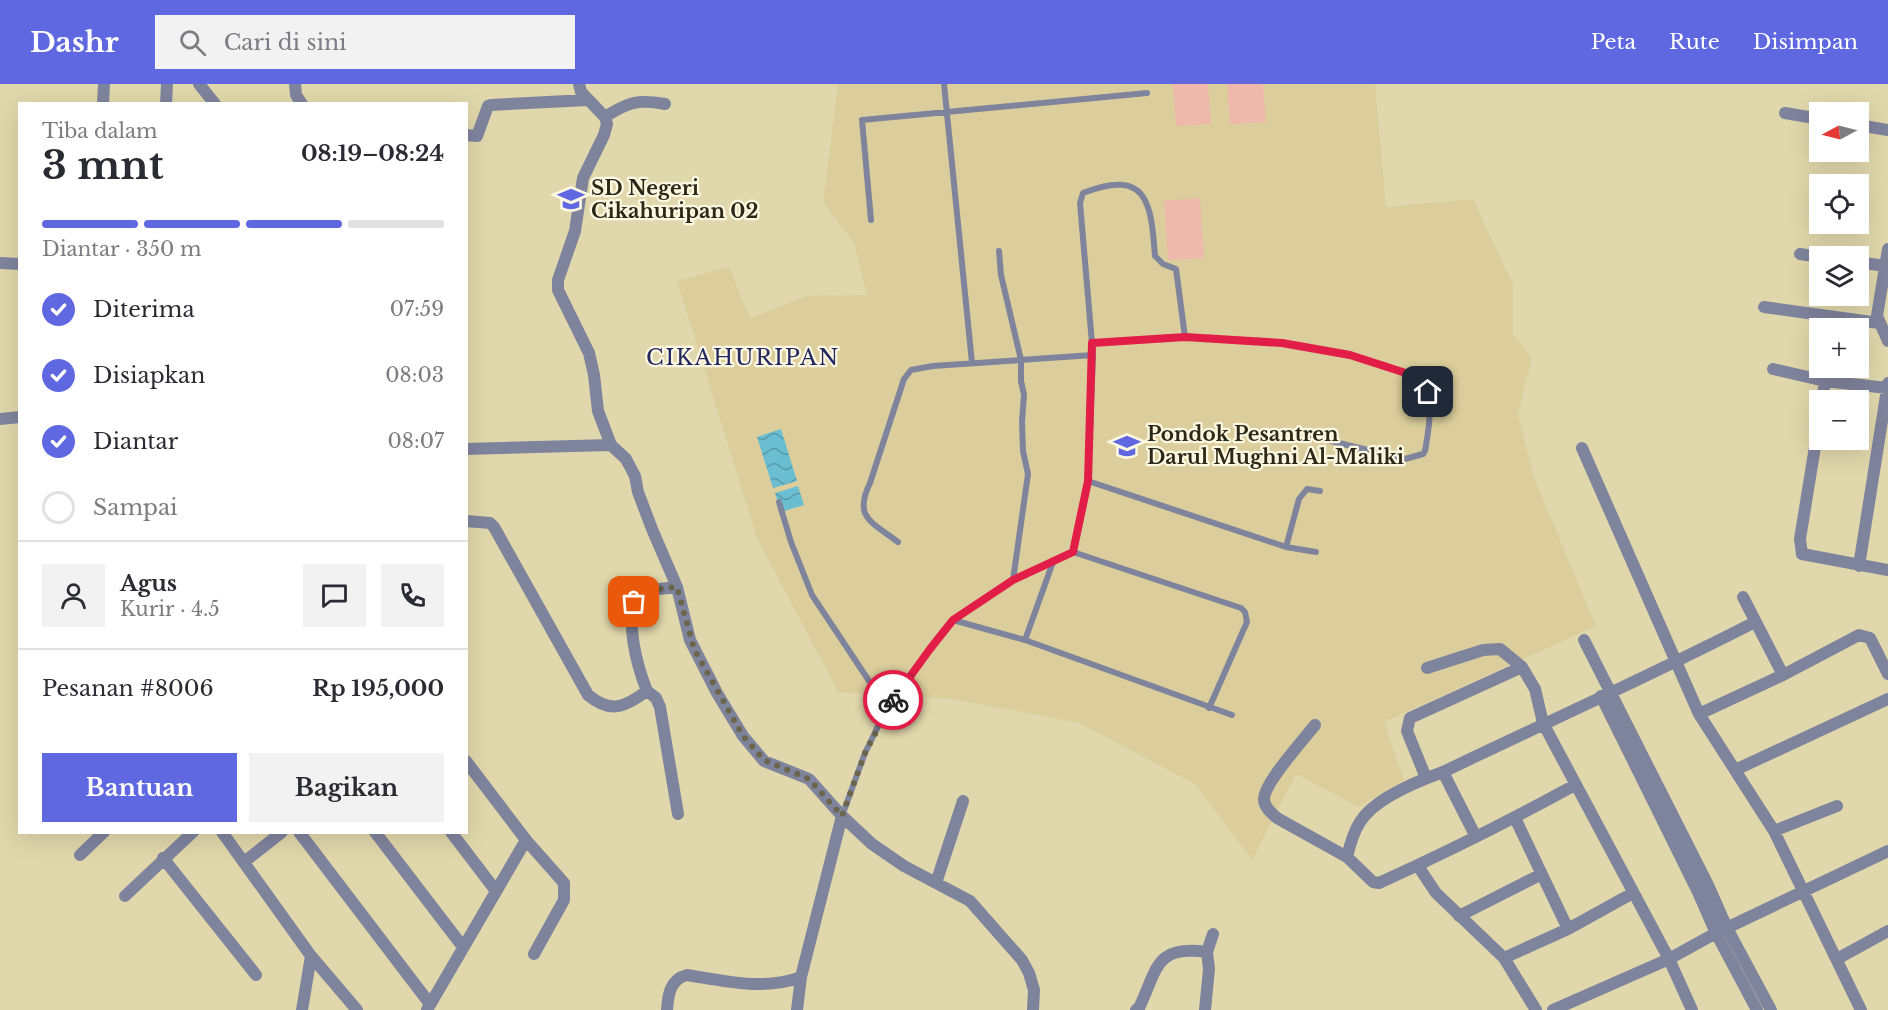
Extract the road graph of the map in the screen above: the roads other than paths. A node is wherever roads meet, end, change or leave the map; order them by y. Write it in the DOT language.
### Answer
graph roads {
  1 [pos="104,84"];
  2 [pos="167,84"];
  3 [pos="200,84"];
  4 [pos="295,84"];
  5 [pos="579,84"];
  6 [pos="944,84"];
  7 [pos="1147,93"];
  8 [pos="586,100"];
  9 [pos="103,102"];
  10 [pos="166,102"];
  11 [pos="214,102"];
  12 [pos="301,102"];
  13 [pos="665,104"];
  14 [pos="947,112"];
  15 [pos="1785,113"];
  16 [pos="605,117"];
  17 [pos="1809,117"];
  18 [pos="1869,127"];
  19 [pos="1888,130"];
  20 [pos="468,135"];
  21 [pos="871,220"];
  22 [pos="1888,249"];
  23 [pos="999,251"];
  24 [pos="1800,254"];
  25 [pos="1809,255"];
  26 [pos="0,263"];
  27 [pos="18,264"];
  28 [pos="1869,264"];
  29 [pos="1885,266"];
  30 [pos="1764,307"];
  31 [pos="1879,323"];
  32 [pos="1185,337"];
  33 [pos="1888,340"];
  34 [pos="1092,343"];
  35 [pos="1093,355"];
  36 [pos="1021,360"];
  37 [pos="972,363"];
  38 [pos="1773,369"];
  39 [pos="1825,381"];
  40 [pos="1888,385"];
  41 [pos="1824,390"];
  42 [pos="18,417"];
  43 [pos="0,419"];
  44 [pos="1310,436"];
  45 [pos="611,445"];
  46 [pos="1582,448"];
  47 [pos="468,449"];
  48 [pos="1814,450"];
  49 [pos="1088,481"];
  50 [pos="1320,491"];
  51 [pos="780,502"];
  52 [pos="468,521"];
  53 [pos="898,542"];
  54 [pos="1286,547"];
  55 [pos="1073,552"];
  56 [pos="1316,552"];
  57 [pos="1053,562"];
  58 [pos="1858,566"];
  59 [pos="1888,570"];
  60 [pos="1013,580"];
  61 [pos="677,587"];
  62 [pos="1743,597"];
  63 [pos="953,620"];
  64 [pos="1755,622"];
  65 [pos="1025,640"];
  66 [pos="1584,640"];
  67 [pos="1678,662"];
  68 [pos="1522,667"];
  69 [pos="1427,668"];
  70 [pos="1888,674"];
  71 [pos="1783,675"];
  72 [pos="647,691"];
  73 [pos="1606,694"];
  74 [pos="1888,699"];
  75 [pos="887,708"];
  76 [pos="1209,708"];
  77 [pos="1699,714"];
  78 [pos="1232,715"];
  79 [pos="1543,723"];
  80 [pos="1315,726"];
  81 [pos="468,764"];
  82 [pos="1736,770"];
  83 [pos="1443,772"];
  84 [pos="1426,778"];
  85 [pos="1575,785"];
  86 [pos="963,801"];
  87 [pos="1837,806"];
  88 [pos="678,814"];
  89 [pos="842,816"];
  90 [pos="1515,818"];
  91 [pos="1774,831"];
  92 [pos="102,834"];
  93 [pos="191,834"];
  94 [pos="223,834"];
  95 [pos="279,834"];
  96 [pos="300,834"];
  97 [pos="377,834"];
  98 [pos="453,834"];
  99 [pos="1476,837"];
  100 [pos="526,840"];
  101 [pos="1888,851"];
  102 [pos="80,855"];
  103 [pos="1347,856"];
  104 [pos="163,858"];
  105 [pos="244,862"];
  106 [pos="1418,866"];
  107 [pos="1540,875"];
  108 [pos="936,883"];
  109 [pos="496,891"];
  110 [pos="1805,892"];
  111 [pos="1634,893"];
  112 [pos="125,896"];
  113 [pos="1459,916"];
  114 [pos="1568,929"];
  115 [pos="1722,930"];
  116 [pos="1888,931"];
  117 [pos="1213,934"];
  118 [pos="463,947"];
  119 [pos="1207,952"];
  120 [pos="534,954"];
  121 [pos="311,956"];
  122 [pos="1504,958"];
  123 [pos="1838,958"];
  124 [pos="1669,959"];
  125 [pos="1746,974"];
  126 [pos="256,975"];
  127 [pos="801,977"];
  128 [pos="428,1007"];
  129 [pos="302,1010"];
  130 [pos="357,1010"];
  131 [pos="667,1010"];
  132 [pos="796,1010"];
  133 [pos="1033,1010"];
  134 [pos="1136,1010"];
  135 [pos="1205,1010"];
  136 [pos="1536,1010"];
  137 [pos="1553,1010"];
  138 [pos="1692,1010"];
  139 [pos="1757,1010"];
  140 [pos="1771,1010"];
  141 [pos="1861,1010"];
  1 -- 9 [label="street"];
  2 -- 10 [label="street"];
  3 -- 11 [label="street"];
  4 -- 12 [label="street"];
  5 -- 8 [label="street"];
  6 -- 14 [label="lane"];
  7 -- 14 [label="lane"];
  8 -- 16 [label="street"];
  8 -- 20 [label="street"];
  13 -- 16 [label="street"];
  14 -- 21 [label="lane"];
  14 -- 37 [label="lane"];
  15 -- 17 [label="street"];
  16 -- 45 [label="street"];
  18 -- 19 [label="street"];
  22 -- 29 [label="street"];
  23 -- 36 [label="lane"];
  24 -- 25 [label="street"];
  26 -- 27 [label="street"];
  28 -- 29 [label="street"];
  29 -- 31 [label="street"];
  30 -- 31 [label="street"];
  31 -- 33 [label="street"];
  32 -- 34 [label="lane"];
  32 -- 34 [label="lane"];
  32 -- 44 [label="lane"];
  34 -- 35 [label="lane"];
  35 -- 36 [label="lane"];
  35 -- 49 [label="lane"];
  36 -- 37 [label="lane"];
  36 -- 60 [label="lane"];
  37 -- 53 [label="lane"];
  38 -- 39 [label="street"];
  39 -- 40 [label="street"];
  39 -- 41 [label="street"];
  40 -- 58 [label="street"];
  42 -- 43 [label="street"];
  45 -- 47 [label="street"];
  45 -- 61 [label="street"];
  46 -- 67 [label="street"];
  48 -- 58 [label="street"];
  49 -- 54 [label="lane"];
  49 -- 55 [label="lane"];
  50 -- 54 [label="lane"];
  51 -- 75 [label="lane"];
  52 -- 72 [label="street"];
  54 -- 56 [label="lane"];
  55 -- 57 [label="lane"];
  55 -- 76 [label="lane"];
  57 -- 60 [label="lane"];
  57 -- 65 [label="lane"];
  58 -- 59 [label="street"];
  60 -- 63 [label="lane"];
  61 -- 72 [label="street"];
  61 -- 89 [label="street"];
  62 -- 64 [label="street"];
  63 -- 65 [label="lane"];
  63 -- 75 [label="lane"];
  64 -- 67 [label="street"];
  64 -- 71 [label="street"];
  65 -- 76 [label="lane"];
  66 -- 73 [label="street"];
  67 -- 73 [label="street"];
  67 -- 77 [label="street"];
  68 -- 69 [label="street"];
  68 -- 79 [label="street"];
  68 -- 84 [label="street"];
  70 -- 71 [label="street"];
  71 -- 77 [label="street"];
  72 -- 88 [label="street"];
  73 -- 79 [label="street"];
  73 -- 115 [label="street"];
  74 -- 82 [label="street"];
  75 -- 89 [label="lane"];
  76 -- 78 [label="lane"];
  77 -- 82 [label="street"];
  79 -- 83 [label="street"];
  79 -- 85 [label="street"];
  80 -- 103 [label="street"];
  81 -- 100 [label="street"];
  82 -- 91 [label="street"];
  83 -- 84 [label="street"];
  83 -- 99 [label="street"];
  84 -- 103 [label="street"];
  85 -- 90 [label="street"];
  85 -- 111 [label="street"];
  86 -- 108 [label="street"];
  87 -- 91 [label="street"];
  89 -- 108 [label="street"];
  89 -- 127 [label="street"];
  90 -- 99 [label="street"];
  90 -- 107 [label="street"];
  91 -- 110 [label="street"];
  92 -- 102 [label="street"];
  93 -- 104 [label="street"];
  94 -- 105 [label="street"];
  95 -- 105 [label="street"];
  96 -- 128 [label="street"];
  97 -- 118 [label="street"];
  98 -- 109 [label="street"];
  99 -- 106 [label="street"];
  100 -- 109 [label="street"];
  100 -- 120 [label="street"];
  101 -- 110 [label="street"];
  103 -- 106 [label="street"];
  104 -- 112 [label="street"];
  104 -- 126 [label="street"];
  105 -- 121 [label="street"];
  106 -- 113 [label="street"];
  107 -- 113 [label="street"];
  107 -- 114 [label="street"];
  108 -- 133 [label="street"];
  109 -- 118 [label="street"];
  110 -- 115 [label="street"];
  110 -- 123 [label="street"];
  111 -- 114 [label="street"];
  111 -- 124 [label="street"];
  113 -- 122 [label="street"];
  114 -- 122 [label="street"];
  115 -- 124 [label="street"];
  115 -- 125 [label="street"];
  116 -- 123 [label="street"];
  117 -- 119 [label="street"];
  118 -- 128 [label="street"];
  119 -- 134 [label="street"];
  119 -- 135 [label="street"];
  121 -- 129 [label="street"];
  121 -- 130 [label="street"];
  122 -- 136 [label="street"];
  123 -- 141 [label="street"];
  124 -- 137 [label="street"];
  124 -- 138 [label="street"];
  125 -- 139 [label="street"];
  125 -- 140 [label="street"];
  127 -- 131 [label="street"];
  127 -- 132 [label="street"];
}
